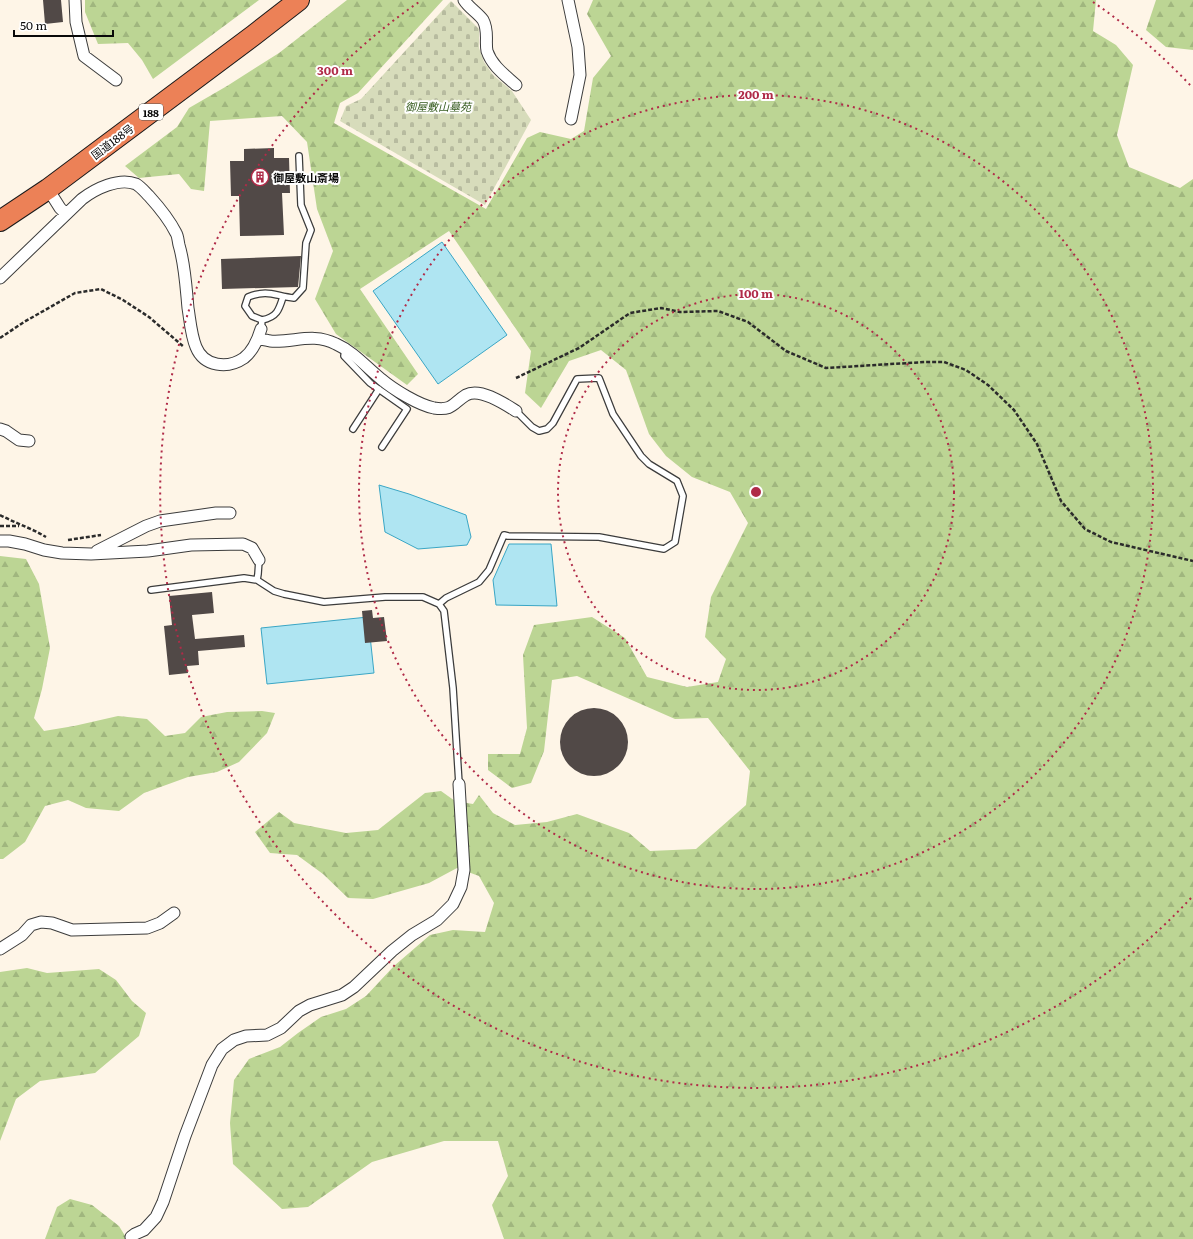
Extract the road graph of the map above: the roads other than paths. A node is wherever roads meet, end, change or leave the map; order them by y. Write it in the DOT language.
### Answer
graph roads {
  1 [pos="75,0"];
  2 [pos="299,0"];
  3 [pos="464,0"];
  4 [pos="568,0"];
  5 [pos="116,80"];
  6 [pos="516,85"];
  7 [pos="571,119"];
  8 [pos="299,156"];
  9 [pos="48,189"];
  10 [pos="66,214"];
  11 [pos="0,221"];
  12 [pos="0,278"];
  13 [pos="283,297"];
  14 [pos="260,329"];
  15 [pos="345,349"];
  16 [pos="379,389"];
  17 [pos="516,411"];
  18 [pos="0,429"];
  19 [pos="353,429"];
  20 [pos="29,441"];
  21 [pos="382,447"];
  22 [pos="230,513"];
  23 [pos="0,542"];
  24 [pos="92,554"];
  25 [pos="258,560"];
  26 [pos="257,580"];
  27 [pos="151,590"];
  28 [pos="439,604"];
  29 [pos="459,784"];
  30 [pos="174,913"];
  31 [pos="0,949"];
  32 [pos="131,1237"];
  1 -- 5 [label="street"];
  2 -- 9 [label="highway, 国道188号 / 188"];
  3 -- 6 [label="street"];
  4 -- 7 [label="street"];
  8 -- 13 [label="lane"];
  9 -- 10 [label="street"];
  9 -- 11 [label="highway, 国道188号 / 188"];
  10 -- 12 [label="street"];
  10 -- 14 [label="street"];
  13 -- 14 [label="lane"];
  13 -- 14 [label="lane"];
  14 -- 15 [label="street"];
  15 -- 16 [label="lane"];
  15 -- 17 [label="street"];
  16 -- 19 [label="lane"];
  16 -- 21 [label="lane"];
  17 -- 28 [label="lane"];
  18 -- 20 [label="street"];
  22 -- 24 [label="street"];
  23 -- 24 [label="street"];
  24 -- 25 [label="street"];
  25 -- 26 [label="lane"];
  26 -- 27 [label="lane"];
  26 -- 28 [label="lane"];
  28 -- 29 [label="lane"];
  29 -- 32 [label="street"];
  30 -- 31 [label="street"];
}
